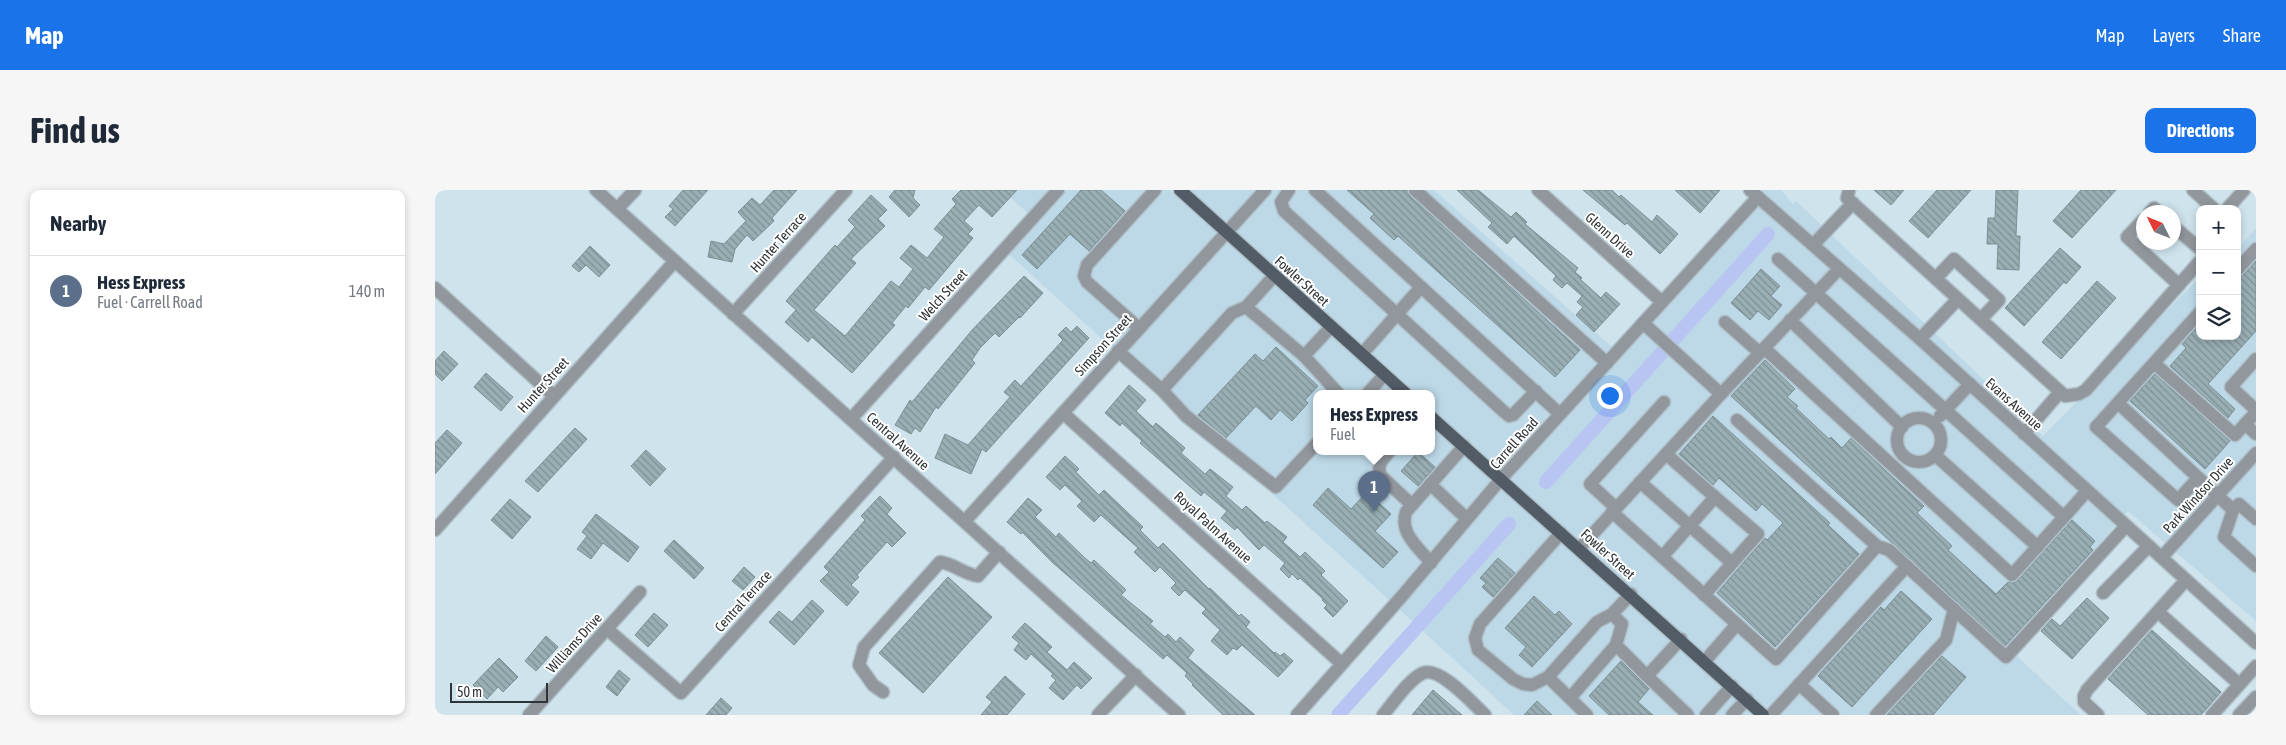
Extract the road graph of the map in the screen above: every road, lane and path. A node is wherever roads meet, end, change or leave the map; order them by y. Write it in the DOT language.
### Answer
graph roads {
  1 [pos="596,190"];
  2 [pos="635,190"];
  3 [pos="845,190"];
  4 [pos="1058,190"];
  5 [pos="1155,190"];
  6 [pos="1265,190"];
  7 [pos="1289,190"];
  8 [pos="1315,190"];
  9 [pos="1415,190"];
  10 [pos="1538,190"];
  11 [pos="1849,190"];
  12 [pos="2193,190"];
  13 [pos="2244,190"];
  14 [pos="1186,192"];
  15 [pos="1754,194"];
  16 [pos="1853,203"];
  17 [pos="2210,205"];
  18 [pos="2231,205"];
  19 [pos="617,209"];
  20 [pos="2136,227"];
  21 [pos="1225,232"];
  22 [pos="2181,233"];
  23 [pos="1813,245"];
  24 [pos="2136,245"];
  25 [pos="2196,246"];
  26 [pos="2256,249"];
  27 [pos="2141,250"];
  28 [pos="1778,259"];
  29 [pos="675,261"];
  30 [pos="2196,266"];
  31 [pos="2241,266"];
  32 [pos="1839,269"];
  33 [pos="1274,276"];
  34 [pos="1936,278"];
  35 [pos="2179,285"];
  36 [pos="1421,287"];
  37 [pos="435,288"];
  38 [pos="1816,293"];
  39 [pos="1958,299"];
  40 [pos="1662,302"];
  41 [pos="1246,307"];
  42 [pos="733,314"];
  43 [pos="1397,314"];
  44 [pos="2196,316"];
  45 [pos="1981,319"];
  46 [pos="1791,320"];
  47 [pos="1725,322"];
  48 [pos="1643,323"];
  49 [pos="1331,327"];
  50 [pos="1139,328"];
  51 [pos="1920,339"];
  52 [pos="1118,351"];
  53 [pos="1762,351"];
  54 [pos="1362,354"];
  55 [pos="1304,356"];
  56 [pos="2256,358"];
  57 [pos="1607,363"];
  58 [pos="2154,363"];
  59 [pos="1384,375"];
  60 [pos="1970,384"];
  61 [pos="1162,390"];
  62 [pos="1336,390"];
  63 [pos="1371,390"];
  64 [pos="1402,390"];
  65 [pos="1535,391"];
  66 [pos="2060,392"];
  67 [pos="1721,394"];
  68 [pos="554,396"];
  69 [pos="1663,402"];
  70 [pos="2118,403"];
  71 [pos="1946,410"];
  72 [pos="2256,411"];
  73 [pos="1063,412"];
  74 [pos="1561,414"];
  75 [pos="851,419"];
  76 [pos="1737,420"];
  77 [pos="1435,421"];
  78 [pos="1934,424"];
  79 [pos="2245,424"];
  80 [pos="1902,427"];
  81 [pos="2024,434"];
  82 [pos="2256,434"];
  83 [pos="1464,446"];
  84 [pos="1313,447"];
  85 [pos="2256,453"];
  86 [pos="1665,454"];
  87 [pos="1386,455"];
  88 [pos="1935,455"];
  89 [pos="1904,456"];
  90 [pos="894,457"];
  91 [pos="1894,467"];
  92 [pos="2198,478"];
  93 [pos="1501,479"];
  94 [pos="1640,482"];
  95 [pos="1431,484"];
  96 [pos="2087,491"];
  97 [pos="2217,496"];
  98 [pos="1715,497"];
  99 [pos="1412,505"];
  100 [pos="1614,510"];
  101 [pos="2233,510"];
  102 [pos="2065,517"];
  103 [pos="2256,518"];
  104 [pos="1467,519"];
  105 [pos="965,521"];
  106 [pos="1689,525"];
  107 [pos="2126,526"];
  108 [pos="435,530"];
  109 [pos="1561,533"];
  110 [pos="1877,546"];
  111 [pos="2038,546"];
  112 [pos="2149,546"];
  113 [pos="1579,549"];
  114 [pos="999,552"];
  115 [pos="1662,557"];
  116 [pos="2162,557"];
  117 [pos="1431,563"];
  118 [pos="1733,563"];
  119 [pos="1907,566"];
  120 [pos="2256,566"];
  121 [pos="2186,580"];
  122 [pos="640,592"];
  123 [pos="2103,593"];
  124 [pos="1631,594"];
  125 [pos="1704,595"];
  126 [pos="1954,609"];
  127 [pos="2158,612"];
  128 [pos="1612,614"];
  129 [pos="1737,624"];
  130 [pos="607,629"];
  131 [pos="1681,639"];
  132 [pos="2256,644"];
  133 [pos="1617,645"];
  134 [pos="1705,660"];
  135 [pos="1342,664"];
  136 [pos="2256,666"];
  137 [pos="1136,675"];
  138 [pos="1647,676"];
  139 [pos="1547,677"];
  140 [pos="1799,684"];
  141 [pos="2239,684"];
  142 [pos="1732,686"];
  143 [pos="883,692"];
  144 [pos="2256,697"];
  145 [pos="1569,698"];
  146 [pos="1747,699"];
  147 [pos="529,715"];
  148 [pos="1098,715"];
  149 [pos="1179,715"];
  150 [pos="1297,715"];
  151 [pos="1383,715"];
  152 [pos="1485,715"];
  153 [pos="1587,715"];
  154 [pos="1688,715"];
  155 [pos="1706,715"];
  156 [pos="1732,715"];
  157 [pos="1763,715"];
  158 [pos="1771,715"];
  159 [pos="1833,715"];
  160 [pos="1876,715"];
  161 [pos="2098,715"];
  162 [pos="2212,715"];
  163 [pos="2239,715"];
  1 -- 19 [label="street, Central Avenue"];
  2 -- 19 [label="street"];
  3 -- 42 [label="street, Hunter Terrace"];
  4 -- 75 [label="street, Welch Street"];
  5 -- 50 [label="street"];
  6 -- 21 [label="street, Simpson Street"];
  7 -- 43 [label="street"];
  8 -- 36 [label="street"];
  9 -- 57 [label="street"];
  10 -- 40 [label="street, Glenn Drive"];
  11 -- 16 [label="street"];
  12 -- 17 [label="street"];
  13 -- 18 [label="street"];
  14 -- 21 [label="main road, Fowler Street"];
  15 -- 23 [label="street, Evans Avenue"];
  15 -- 40 [label="street, Carrell Road"];
  16 -- 23 [label="street"];
  16 -- 34 [label="street"];
  19 -- 29 [label="street, Central Avenue"];
  20 -- 24 [label="street"];
  21 -- 33 [label="main road, Fowler Street"];
  21 -- 50 [label="street, Simpson Street"];
  22 -- 25 [label="street"];
  23 -- 32 [label="street, Evans Avenue"];
  26 -- 31 [label="street"];
  27 -- 35 [label="street"];
  28 -- 38 [label="street"];
  29 -- 42 [label="street, Central Avenue"];
  29 -- 68 [label="street, Hunter Street"];
  30 -- 35 [label="street"];
  32 -- 38 [label="street"];
  32 -- 51 [label="street, Evans Avenue"];
  33 -- 41 [label="street"];
  33 -- 49 [label="main road, Fowler Street"];
  34 -- 39 [label="street"];
  34 -- 45 [label="street"];
  35 -- 66 [label="street"];
  36 -- 43 [label="street"];
  36 -- 65 [label="street"];
  37 -- 68 [label="street"];
  38 -- 46 [label="street"];
  38 -- 71 [label="street"];
  39 -- 45 [label="street"];
  39 -- 51 [label="street"];
  40 -- 48 [label="street, Carrell Road"];
  41 -- 55 [label="street"];
  41 -- 61 [label="street"];
  42 -- 75 [label="street, Central Avenue"];
  43 -- 54 [label="street"];
  43 -- 65 [label="street"];
  44 -- 58 [label="street"];
  45 -- 66 [label="street"];
  46 -- 53 [label="street"];
  46 -- 80 [label="street"];
  47 -- 53 [label="street"];
  48 -- 57 [label="street, Carrell Road"];
  48 -- 67 [label="street"];
  49 -- 54 [label="main road, Fowler Street"];
  49 -- 55 [label="street"];
  50 -- 52 [label="street, Simpson Street"];
  51 -- 60 [label="street, Evans Avenue"];
  52 -- 61 [label="street"];
  52 -- 73 [label="street, Simpson Street"];
  53 -- 67 [label="street"];
  53 -- 91 [label="street"];
  54 -- 59 [label="main road, Fowler Street"];
  55 -- 62 [label="street"];
  56 -- 72 [label="street"];
  57 -- 74 [label="street, Carrell Road"];
  58 -- 70 [label="street"];
  58 -- 79 [label="street"];
  59 -- 63 [label="street"];
  59 -- 64 [label="main road, Fowler Street"];
  60 -- 71 [label="street"];
  60 -- 81 [label="street, Evans Avenue"];
  61 -- 84 [label="street"];
  65 -- 74 [label="street"];
  66 -- 81 [label="street"];
  67 -- 86 [label="street"];
  68 -- 108 [label="street, Hunter Street"];
  69 -- 100 [label="street"];
  70 -- 92 [label="street"];
  70 -- 92 [label="street"];
  71 -- 78 [label="street"];
  71 -- 102 [label="street"];
  72 -- 79 [label="street"];
  73 -- 105 [label="street, Simpson Street"];
  73 -- 135 [label="street, Royal Palm Avenue"];
  74 -- 93 [label="street, Carrell Road"];
  75 -- 90 [label="street, Central Avenue"];
  76 -- 110 [label="street"];
  77 -- 83 [label="main road, Fowler Street"];
  78 -- 80 [label="street"];
  78 -- 88 [label="street"];
  79 -- 82 [label="street"];
  80 -- 89 [label="street"];
  81 -- 96 [label="street, Evans Avenue"];
  83 -- 93 [label="main road, Fowler Street"];
  83 -- 95 [label="street"];
  85 -- 97 [label="street, Park Windsor Drive"];
  86 -- 94 [label="street"];
  86 -- 98 [label="street"];
  87 -- 99 [label="street"];
  88 -- 89 [label="street"];
  88 -- 111 [label="street"];
  89 -- 91 [label="street"];
  90 -- 105 [label="street, Central Avenue"];
  90 -- 130 [label="street, Central Terrace"];
  91 -- 111 [label="street"];
  92 -- 97 [label="street"];
  93 -- 104 [label="street, Carrell Road"];
  93 -- 109 [label="main road, Fowler Street"];
  94 -- 100 [label="street"];
  94 -- 106 [label="street"];
  95 -- 99 [label="street"];
  95 -- 104 [label="street"];
  96 -- 102 [label="street"];
  96 -- 107 [label="street, Evans Avenue"];
  97 -- 101 [label="street"];
  97 -- 116 [label="street, Park Windsor Drive"];
  98 -- 106 [label="street"];
  98 -- 118 [label="street"];
  99 -- 117 [label="street"];
  100 -- 113 [label="street"];
  100 -- 115 [label="street"];
  101 -- 103 [label="street"];
  101 -- 120 [label="street"];
  102 -- 111 [label="street"];
  104 -- 117 [label="street, Carrell Road"];
  105 -- 114 [label="street, Central Avenue"];
  106 -- 115 [label="street"];
  106 -- 118 [label="street"];
  107 -- 112 [label="street, Evans Avenue"];
  107 -- 126 [label="street"];
  109 -- 113 [label="main road, Fowler Street"];
  109 -- 139 [label="street"];
  110 -- 119 [label="street"];
  110 -- 129 [label="street"];
  112 -- 116 [label="street, Evans Avenue"];
  112 -- 123 [label="street"];
  113 -- 124 [label="main road, Fowler Street"];
  114 -- 137 [label="street, Central Avenue"];
  114 -- 143 [label="street"];
  115 -- 125 [label="street"];
  116 -- 121 [label="street, Evans Avenue"];
  117 -- 135 [label="street, Carrell Road"];
  118 -- 125 [label="street"];
  119 -- 126 [label="street"];
  119 -- 140 [label="street"];
  121 -- 127 [label="street"];
  121 -- 132 [label="street, Evans Avenue"];
  122 -- 130 [label="street, Williams Drive"];
  124 -- 128 [label="street"];
  124 -- 131 [label="main road, Fowler Street"];
  125 -- 129 [label="street"];
  126 -- 160 [label="street"];
  127 -- 141 [label="street"];
  127 -- 161 [label="street"];
  128 -- 133 [label="street"];
  128 -- 139 [label="street"];
  129 -- 134 [label="street"];
  130 -- 147 [label="street, Williams Drive"];
  131 -- 134 [label="main road, Fowler Street"];
  131 -- 138 [label="street"];
  133 -- 138 [label="street"];
  133 -- 145 [label="street"];
  134 -- 142 [label="main road, Fowler Street"];
  135 -- 150 [label="street, Carrell Road"];
  136 -- 141 [label="street"];
  137 -- 148 [label="street"];
  137 -- 149 [label="street, Central Avenue"];
  138 -- 154 [label="street"];
  139 -- 145 [label="street"];
  140 -- 158 [label="street"];
  140 -- 159 [label="street"];
  141 -- 162 [label="street"];
  142 -- 146 [label="main road, Fowler Street"];
  142 -- 155 [label="street"];
  144 -- 163 [label="street"];
  145 -- 153 [label="street"];
  146 -- 156 [label="street"];
  146 -- 157 [label="main road, Fowler Street"];
  151 -- 152 [label="street"];
}
